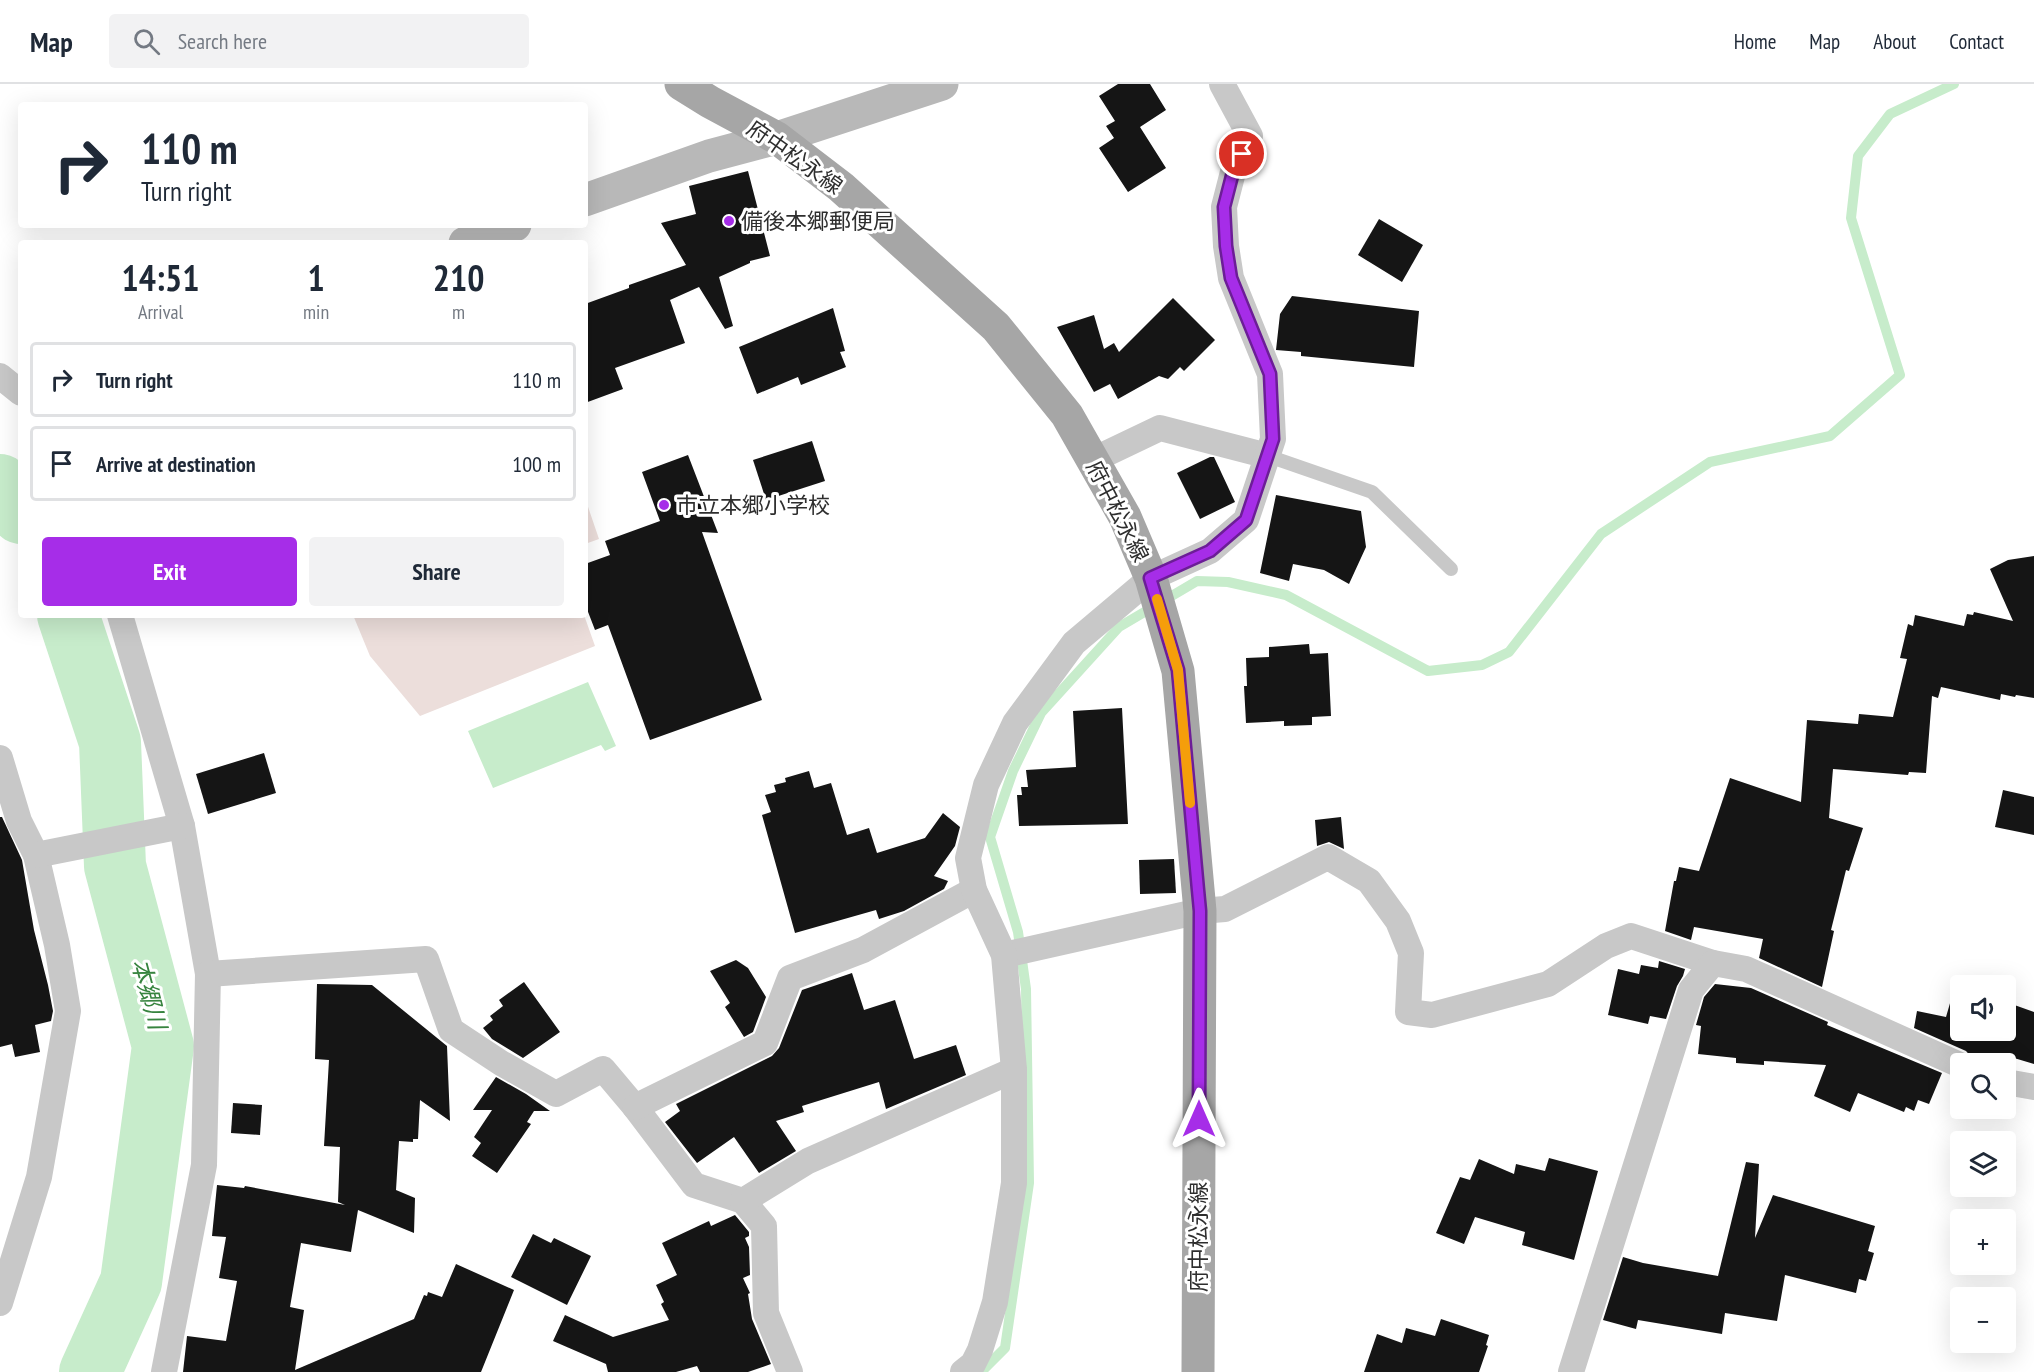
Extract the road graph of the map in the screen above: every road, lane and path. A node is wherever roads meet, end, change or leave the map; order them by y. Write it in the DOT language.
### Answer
graph roads {
  1 [pos="681,84"];
  2 [pos="942,84"];
  3 [pos="1222,84"];
  4 [pos="777,138"];
  5 [pos="588,199"];
  6 [pos="507,228"];
  7 [pos="473,240"];
  8 [pos="0,376"];
  9 [pos="18,391"];
  10 [pos="1268,456"];
  11 [pos="1093,460"];
  12 [pos="1451,569"];
  13 [pos="1150,578"];
  14 [pos="121,618"];
  15 [pos="0,758"];
  16 [pos="10,823"];
  17 [pos="183,826"];
  18 [pos="44,853"];
  19 [pos="974,890"];
  20 [pos="1200,911"];
  21 [pos="1004,955"];
  22 [pos="1713,963"];
  23 [pos="208,974"];
  24 [pos="1950,1061"];
  25 [pos="1014,1070"];
  26 [pos="2016,1084"];
  27 [pos="2034,1087"];
  28 [pos="635,1107"];
  29 [pos="743,1201"];
  30 [pos="0,1303"];
  31 [pos="972,1369"];
  32 [pos="164,1372"];
  33 [pos="790,1372"];
  34 [pos="1198,1372"];
  35 [pos="1571,1372"];
  1 -- 4 [label="main road, 府中松永線"];
  2 -- 4 [label="street"];
  3 -- 10 [label="street"];
  4 -- 5 [label="street"];
  4 -- 11 [label="main road, 府中松永線"];
  6 -- 7 [label="street"];
  8 -- 9 [label="street"];
  10 -- 11 [label="street"];
  10 -- 12 [label="lane"];
  10 -- 13 [label="street"];
  11 -- 13 [label="main road, 府中松永線"];
  13 -- 19 [label="street"];
  13 -- 20 [label="main road, 府中松永線"];
  14 -- 17 [label="street"];
  15 -- 16 [label="street"];
  16 -- 18 [label="street"];
  17 -- 18 [label="street"];
  17 -- 23 [label="street"];
  18 -- 30 [label="street"];
  19 -- 21 [label="street"];
  19 -- 28 [label="street"];
  20 -- 21 [label="street"];
  20 -- 22 [label="street"];
  20 -- 34 [label="main road, 府中松永線"];
  21 -- 25 [label="street"];
  22 -- 24 [label="street"];
  22 -- 35 [label="street"];
  23 -- 28 [label="street"];
  23 -- 32 [label="street"];
  25 -- 29 [label="street"];
  25 -- 31 [label="street"];
  26 -- 27 [label="street"];
  28 -- 29 [label="street"];
  29 -- 33 [label="street"];
}
